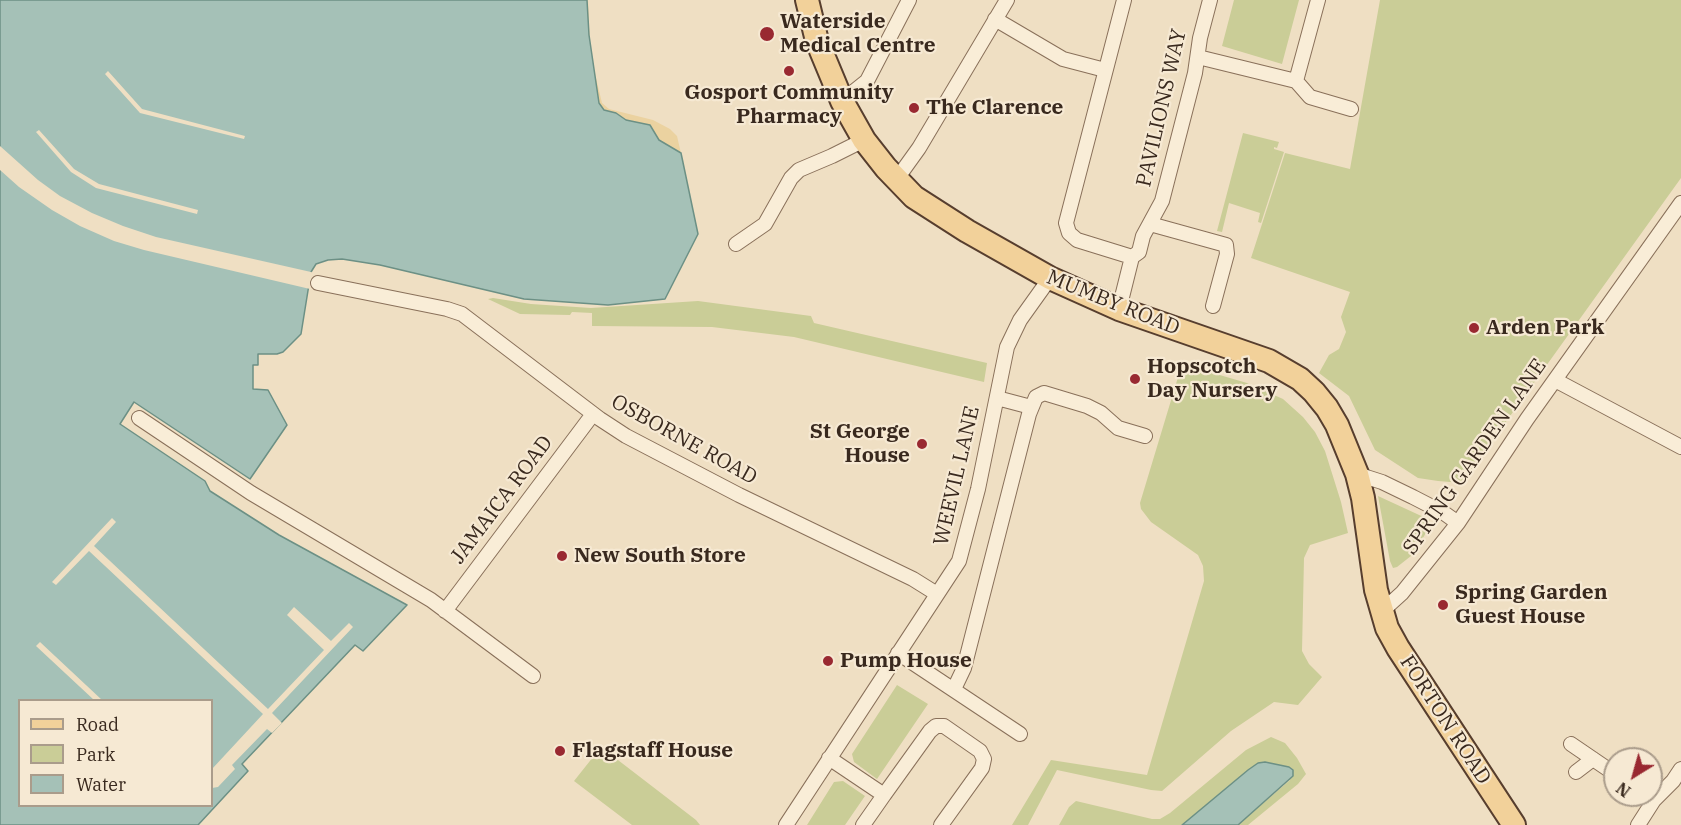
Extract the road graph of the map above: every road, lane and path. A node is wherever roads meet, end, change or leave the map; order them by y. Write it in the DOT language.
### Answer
graph roads {
  1 [pos="807,0"];
  2 [pos="909,0"];
  3 [pos="1007,0"];
  4 [pos="1124,0"];
  5 [pos="1210,0"];
  6 [pos="1318,0"];
  7 [pos="995,19"];
  8 [pos="1198,57"];
  9 [pos="1105,70"];
  10 [pos="1296,81"];
  11 [pos="842,101"];
  12 [pos="1351,109"];
  13 [pos="864,140"];
  14 [pos="896,180"];
  15 [pos="1681,203"];
  16 [pos="1150,224"];
  17 [pos="736,244"];
  18 [pos="1132,257"];
  19 [pos="1050,278"];
  20 [pos="318,283"];
  21 [pos="1214,306"];
  22 [pos="1119,309"];
  23 [pos="1555,380"];
  24 [pos="997,398"];
  25 [pos="1031,407"];
  26 [pos="593,414"];
  27 [pos="139,418"];
  28 [pos="1145,436"];
  29 [pos="1681,447"];
  30 [pos="1357,474"];
  31 [pos="1458,523"];
  32 [pos="937,594"];
  33 [pos="445,611"];
  34 [pos="1381,612"];
  35 [pos="898,653"];
  36 [pos="532,676"];
  37 [pos="954,689"];
  38 [pos="1020,734"];
  39 [pos="1571,744"];
  40 [pos="829,758"];
  41 [pos="1593,759"];
  42 [pos="1603,766"];
  43 [pos="1681,769"];
  44 [pos="1576,772"];
  45 [pos="1663,788"];
  46 [pos="884,795"];
  47 [pos="1646,807"];
  48 [pos="786,825"];
  49 [pos="863,825"];
  50 [pos="941,825"];
  51 [pos="1514,825"];
  52 [pos="1638,825"];
  1 -- 11 [label="main road, MUMBY ROAD"];
  2 -- 11 [label="street"];
  3 -- 7 [label="street"];
  4 -- 9 [label="street"];
  5 -- 8 [label="street, PAVILIONS WAY"];
  6 -- 10 [label="street"];
  7 -- 9 [label="street"];
  7 -- 14 [label="street"];
  8 -- 10 [label="street"];
  8 -- 16 [label="street, PAVILIONS WAY"];
  9 -- 18 [label="street"];
  10 -- 12 [label="street"];
  11 -- 13 [label="main road, MUMBY ROAD"];
  13 -- 14 [label="main road, MUMBY ROAD"];
  13 -- 17 [label="street"];
  14 -- 19 [label="main road, MUMBY ROAD"];
  15 -- 23 [label="street, SPRING GARDEN LANE"];
  16 -- 18 [label="street, PAVILIONS WAY"];
  16 -- 21 [label="street"];
  18 -- 22 [label="street, PAVILIONS WAY"];
  19 -- 22 [label="main road, MUMBY ROAD"];
  19 -- 24 [label="street, WEEVIL LANE"];
  20 -- 26 [label="street, OSBORNE ROAD"];
  22 -- 30 [label="main road, MUMBY ROAD"];
  23 -- 29 [label="street"];
  23 -- 31 [label="street, SPRING GARDEN LANE"];
  24 -- 25 [label="street"];
  24 -- 32 [label="street, WEEVIL LANE"];
  25 -- 28 [label="street"];
  25 -- 37 [label="street"];
  26 -- 32 [label="street, OSBORNE ROAD"];
  26 -- 33 [label="street, JAMAICA ROAD"];
  27 -- 33 [label="street"];
  30 -- 31 [label="street"];
  30 -- 34 [label="main road, MUMBY ROAD"];
  31 -- 34 [label="street, SPRING GARDEN LANE"];
  32 -- 35 [label="street, WEEVIL LANE"];
  33 -- 36 [label="street"];
  34 -- 51 [label="main road, FORTON ROAD"];
  35 -- 37 [label="street"];
  35 -- 40 [label="street, WEEVIL LANE"];
  37 -- 38 [label="street"];
  39 -- 41 [label="street"];
  40 -- 46 [label="street"];
  40 -- 48 [label="street, WEEVIL LANE"];
  41 -- 42 [label="street"];
  41 -- 44 [label="street"];
  43 -- 45 [label="street"];
  46 -- 49 [label="street"];
  46 -- 50 [label="street"];
  47 -- 52 [label="street"];
}
